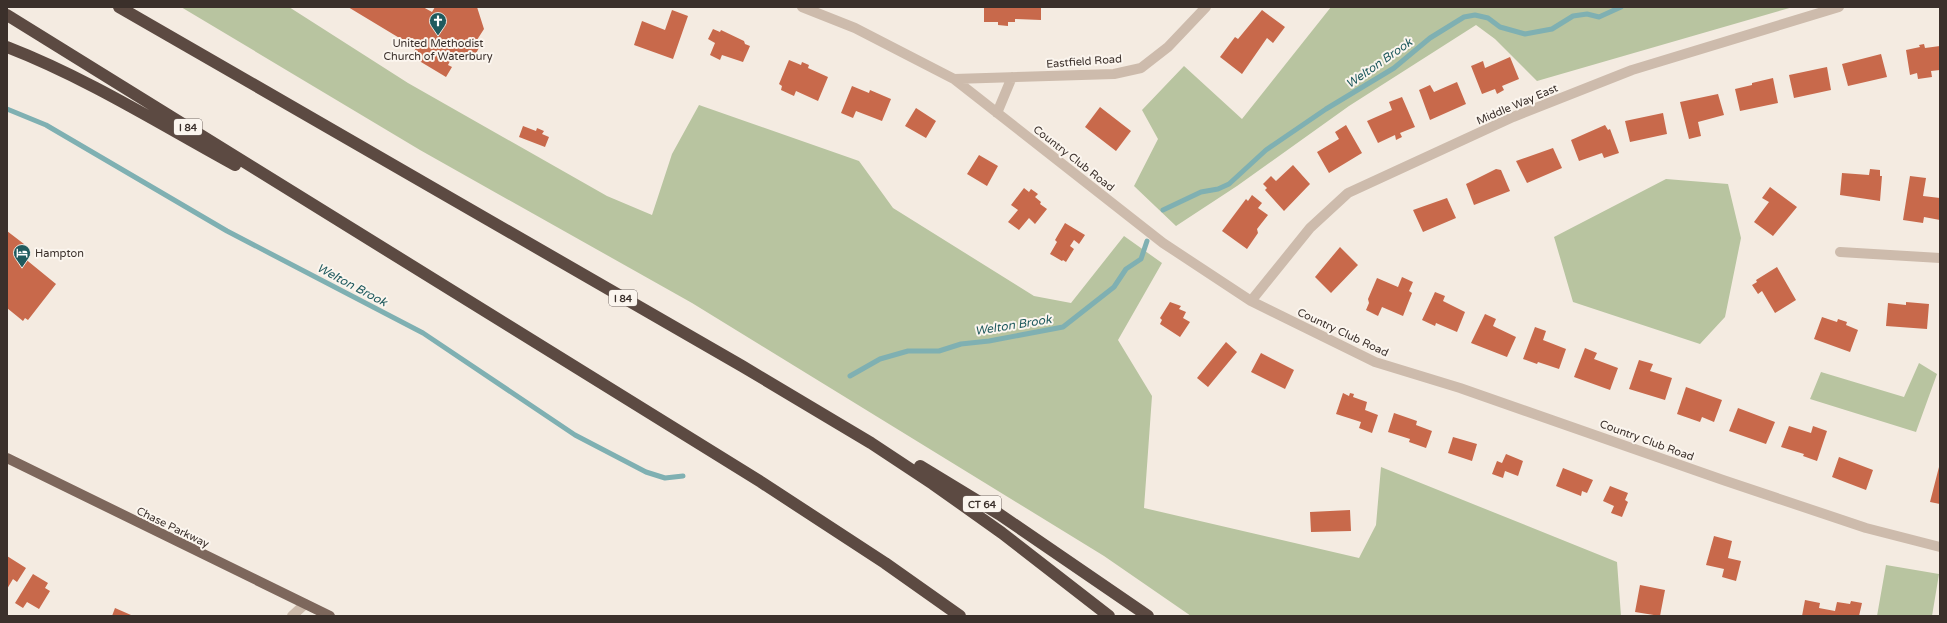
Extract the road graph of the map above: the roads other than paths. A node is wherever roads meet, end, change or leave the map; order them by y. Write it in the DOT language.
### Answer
graph roads {
  1 [pos="119,7"];
  2 [pos="802,7"];
  3 [pos="1206,7"];
  4 [pos="1839,7"];
  5 [pos="7,15"];
  6 [pos="7,47"];
  7 [pos="1012,77"];
  8 [pos="954,79"];
  9 [pos="997,113"];
  10 [pos="370,239"];
  11 [pos="1840,252"];
  12 [pos="1940,258"];
  13 [pos="1251,301"];
  14 [pos="807,405"];
  15 [pos="7,458"];
  16 [pos="1940,547"];
  17 [pos="305,604"];
  18 [pos="292,616"];
  19 [pos="330,616"];
  20 [pos="960,616"];
  21 [pos="1109,616"];
  22 [pos="1148,616"];
  1 -- 14 [label="highway, I 84"];
  2 -- 8 [label="street, Country Club Road"];
  3 -- 7 [label="street, Eastfield Road"];
  4 -- 13 [label="street, Middle Way East"];
  5 -- 10 [label="highway, I 84"];
  6 -- 10 [label="highway"];
  7 -- 8 [label="street, Eastfield Road"];
  7 -- 9 [label="street"];
  8 -- 9 [label="street, Country Club Road"];
  9 -- 13 [label="street, Country Club Road"];
  10 -- 20 [label="highway, I 84"];
  11 -- 12 [label="street"];
  13 -- 16 [label="street, Country Club Road"];
  14 -- 21 [label="highway, I 84"];
  14 -- 22 [label="highway, CT 64"];
  15 -- 17 [label="main road, Chase Parkway"];
  17 -- 18 [label="street"];
  17 -- 19 [label="main road, Chase Parkway"];
}
